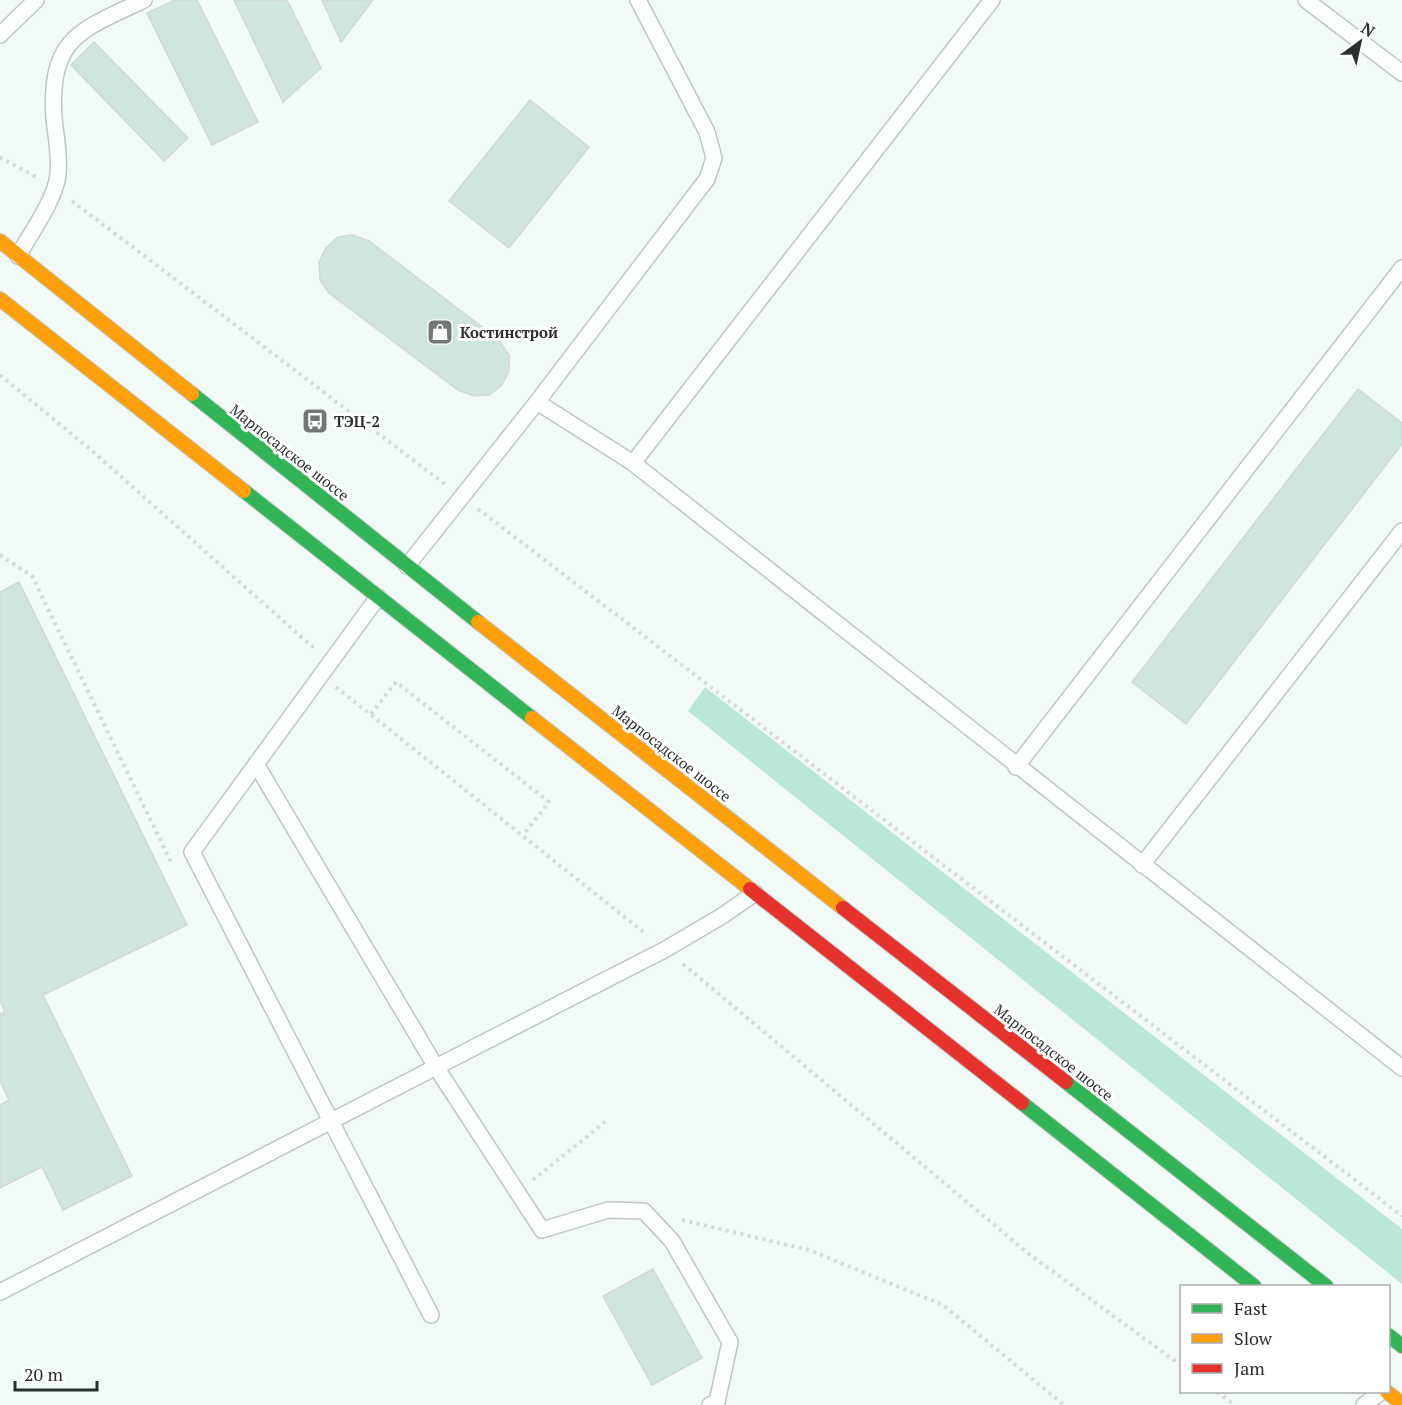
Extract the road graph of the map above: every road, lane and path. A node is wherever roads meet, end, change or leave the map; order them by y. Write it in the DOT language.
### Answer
graph roads {
  1 [pos="36,0"];
  2 [pos="144,0"];
  3 [pos="638,0"];
  4 [pos="992,0"];
  5 [pos="1306,0"];
  6 [pos="0,35"];
  7 [pos="1402,73"];
  8 [pos="0,157"];
  9 [pos="41,180"];
  10 [pos="74,201"];
  11 [pos="0,241"];
  12 [pos="18,256"];
  13 [pos="1401,272"];
  14 [pos="0,299"];
  15 [pos="0,375"];
  16 [pos="537,402"];
  17 [pos="633,463"];
  18 [pos="453,490"];
  19 [pos="473,505"];
  20 [pos="1402,531"];
  21 [pos="0,555"];
  22 [pos="407,566"];
  23 [pos="378,597"];
  24 [pos="318,651"];
  25 [pos="330,683"];
  26 [pos="371,714"];
  27 [pos="256,764"];
  28 [pos="1016,767"];
  29 [pos="523,836"];
  30 [pos="192,852"];
  31 [pos="1142,865"];
  32 [pos="755,893"];
  33 [pos="651,938"];
  34 [pos="684,964"];
  35 [pos="436,1067"];
  36 [pos="1402,1068"];
  37 [pos="331,1122"];
  38 [pos="605,1122"];
  39 [pos="518,1193"];
  40 [pos="644,1211"];
  41 [pos="1402,1216"];
  42 [pos="1251,1285"];
  43 [pos="1323,1285"];
  44 [pos="0,1292"];
  45 [pos="431,1315"];
  46 [pos="1390,1336"];
  47 [pos="1402,1346"];
  48 [pos="1180,1365"];
  49 [pos="1218,1393"];
  50 [pos="1380,1393"];
  51 [pos="1388,1393"];
  52 [pos="1402,1404"];
  53 [pos="710,1405"];
  54 [pos="1064,1405"];
  55 [pos="1235,1405"];
  56 [pos="1364,1405"];
  1 -- 6 [label="lane"];
  2 -- 12 [label="lane"];
  3 -- 16 [label="lane"];
  4 -- 17 [label="lane"];
  5 -- 7 [label="lane"];
  8 -- 9 [label="path"];
  10 -- 18 [label="path"];
  11 -- 12 [label="main road, Марпосадское шоссе"];
  12 -- 22 [label="main road, Марпосадское шоссе"];
  13 -- 28 [label="lane"];
  14 -- 23 [label="main road"];
  15 -- 24 [label="path"];
  16 -- 17 [label="lane"];
  16 -- 22 [label="lane"];
  17 -- 28 [label="lane"];
  19 -- 41 [label="path"];
  20 -- 31 [label="lane"];
  21 -- 30 [label="path"];
  22 -- 43 [label="main road, Марпосадское шоссе"];
  23 -- 27 [label="lane"];
  23 -- 32 [label="main road"];
  25 -- 26 [label="path"];
  26 -- 29 [label="path"];
  26 -- 29 [label="path"];
  27 -- 30 [label="lane"];
  27 -- 35 [label="lane"];
  28 -- 31 [label="lane"];
  29 -- 33 [label="path"];
  30 -- 37 [label="lane"];
  31 -- 36 [label="lane"];
  32 -- 35 [label="lane"];
  32 -- 42 [label="main road"];
  34 -- 48 [label="path"];
  35 -- 37 [label="lane"];
  35 -- 39 [label="lane"];
  37 -- 44 [label="lane"];
  37 -- 45 [label="lane"];
  38 -- 39 [label="path"];
  39 -- 40 [label="lane"];
  40 -- 53 [label="lane"];
  40 -- 54 [label="path"];
  46 -- 47 [label="main road"];
  49 -- 55 [label="path"];
  50 -- 56 [label="lane"];
  51 -- 52 [label="main road"];
}
